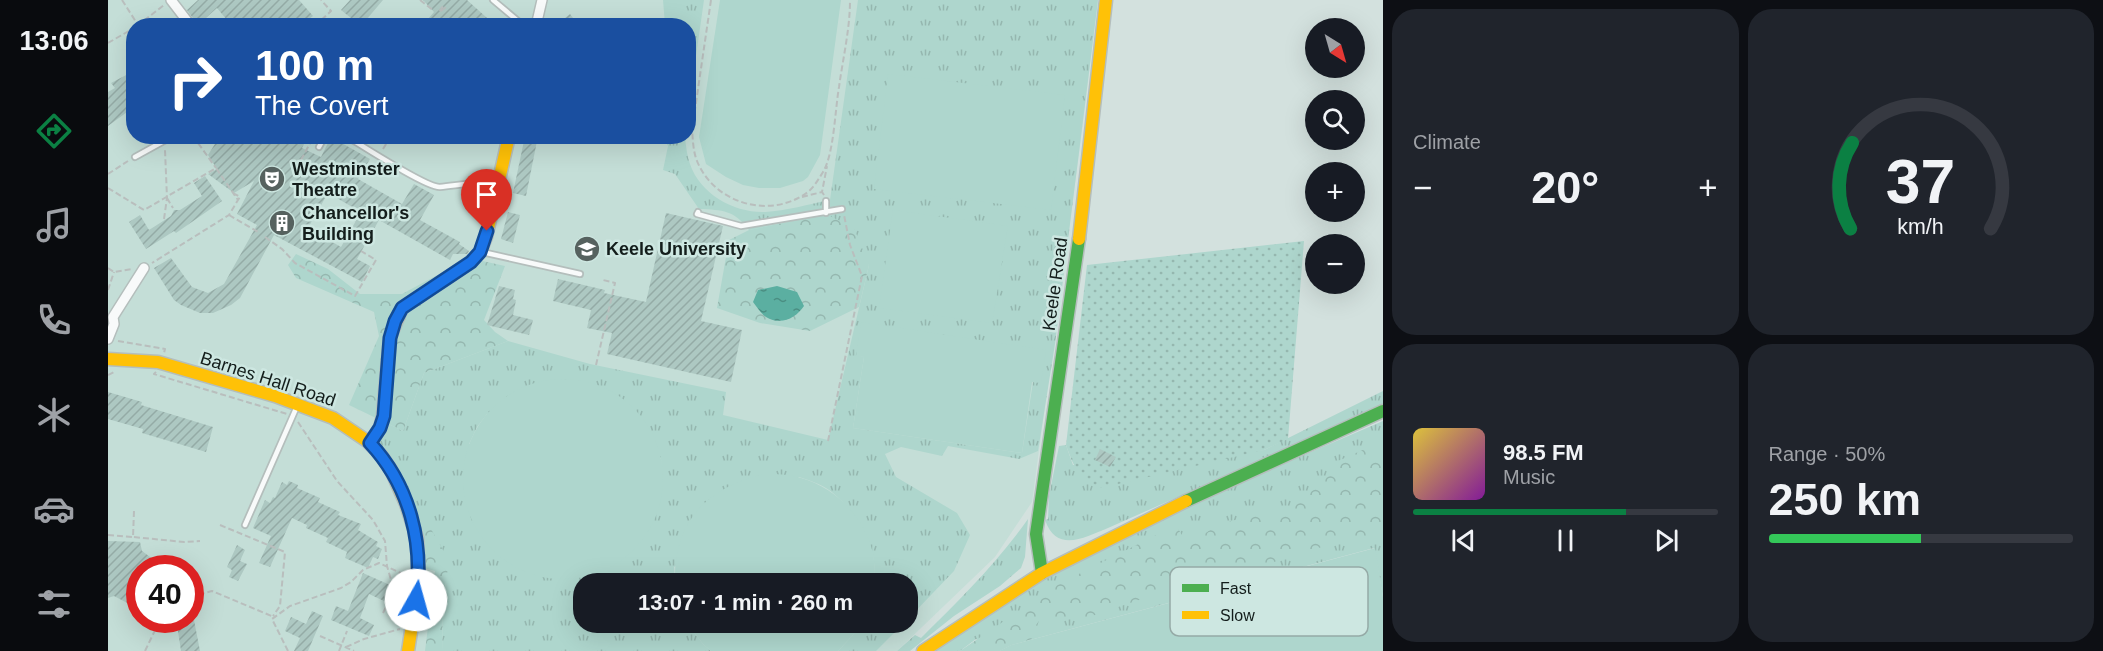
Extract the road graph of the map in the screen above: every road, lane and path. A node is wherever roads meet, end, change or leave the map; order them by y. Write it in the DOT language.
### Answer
graph roads {
  1 [pos="122,0"];
  2 [pos="171,0"];
  3 [pos="321,0"];
  4 [pos="420,0"];
  5 [pos="493,0"];
  6 [pos="542,0"];
  7 [pos="711,0"];
  8 [pos="850,0"];
  9 [pos="1106,0"];
  10 [pos="434,11"];
  11 [pos="134,18"];
  12 [pos="147,18"];
  13 [pos="185,18"];
  14 [pos="324,18"];
  15 [pos="514,18"];
  16 [pos="539,18"];
  17 [pos="126,33"];
  18 [pos="108,43"];
  19 [pos="696,103"];
  20 [pos="159,144"];
  21 [pos="165,144"];
  22 [pos="199,144"];
  23 [pos="310,144"];
  24 [pos="321,144"];
  25 [pos="358,144"];
  26 [pos="386,144"];
  27 [pos="506,144"];
  28 [pos="694,144"];
  29 [pos="319,147"];
  30 [pos="135,157"];
  31 [pos="378,157"];
  32 [pos="301,160"];
  33 [pos="828,163"];
  34 [pos="216,168"];
  35 [pos="108,174"];
  36 [pos="499,182"];
  37 [pos="108,188"];
  38 [pos="822,192"];
  39 [pos="167,198"];
  40 [pos="798,198"];
  41 [pos="826,201"];
  42 [pos="173,208"];
  43 [pos="842,209"];
  44 [pos="698,212"];
  45 [pos="826,213"];
  46 [pos="229,215"];
  47 [pos="164,219"];
  48 [pos="260,233"];
  49 [pos="265,237"];
  50 [pos="362,251"];
  51 [pos="480,252"];
  52 [pos="144,267"];
  53 [pos="108,268"];
  54 [pos="114,272"];
  55 [pos="580,274"];
  56 [pos="603,280"];
  57 [pos="108,290"];
  58 [pos="111,314"];
  59 [pos="109,338"];
  60 [pos="165,349"];
  61 [pos="108,359"];
  62 [pos="596,365"];
  63 [pos="298,404"];
  64 [pos="279,407"];
  65 [pos="1383,411"];
  66 [pos="292,417"];
  67 [pos="828,441"];
  68 [pos="370,443"];
  69 [pos="134,511"];
  70 [pos="220,525"];
  71 [pos="244,525"];
  72 [pos="108,535"];
  73 [pos="133,537"];
  74 [pos="200,541"];
  75 [pos="387,566"];
  76 [pos="1042,573"];
  77 [pos="419,577"];
  78 [pos="394,590"];
  79 [pos="204,593"];
  80 [pos="416,600"];
  81 [pos="383,614"];
  82 [pos="273,618"];
  83 [pos="412,626"];
  84 [pos="347,631"];
  85 [pos="154,633"];
  86 [pos="320,636"];
  87 [pos="341,645"];
  88 [pos="346,647"];
  89 [pos="145,651"];
  90 [pos="288,651"];
  91 [pos="339,651"];
  92 [pos="354,651"];
  93 [pos="408,651"];
  94 [pos="923,651"];
  1 -- 11 [label="path"];
  2 -- 12 [label="path"];
  2 -- 13 [label="street"];
  3 -- 14 [label="path"];
  4 -- 10 [label="path"];
  5 -- 15 [label="lane"];
  6 -- 16 [label="street"];
  7 -- 19 [label="path"];
  8 -- 33 [label="path"];
  9 -- 76 [label="street, Keele Road"];
  17 -- 18 [label="path"];
  20 -- 30 [label="lane"];
  21 -- 39 [label="path"];
  22 -- 34 [label="path"];
  23 -- 32 [label="path"];
  24 -- 29 [label="lane"];
  25 -- 31 [label="lane"];
  26 -- 31 [label="path"];
  27 -- 36 [label="street"];
  28 -- 40 [label="path"];
  30 -- 35 [label="path"];
  31 -- 36 [label="lane"];
  33 -- 38 [label="path"];
  33 -- 40 [label="path"];
  34 -- 39 [label="path"];
  34 -- 46 [label="path"];
  36 -- 51 [label="street"];
  37 -- 39 [label="path"];
  38 -- 40 [label="path"];
  38 -- 41 [label="path"];
  39 -- 42 [label="path"];
  39 -- 47 [label="path"];
  41 -- 45 [label="lane"];
  43 -- 45 [label="lane"];
  43 -- 67 [label="path"];
  44 -- 45 [label="lane"];
  46 -- 48 [label="path"];
  46 -- 52 [label="path"];
  49 -- 50 [label="path"];
  51 -- 55 [label="lane"];
  51 -- 68 [label="street"];
  52 -- 54 [label="path"];
  52 -- 58 [label="street"];
  53 -- 54 [label="path"];
  54 -- 57 [label="path"];
  56 -- 62 [label="path"];
  58 -- 59 [label="street"];
  59 -- 60 [label="path"];
  61 -- 63 [label="street, Barnes Hall Road"];
  63 -- 66 [label="lane"];
  63 -- 68 [label="street, Barnes Hall Road"];
  64 -- 66 [label="path"];
  65 -- 76 [label="street"];
  66 -- 71 [label="lane"];
  66 -- 75 [label="path"];
  68 -- 77 [label="street, Barnes Hall Road"];
  69 -- 73 [label="path"];
  70 -- 82 [label="path"];
  72 -- 73 [label="path"];
  73 -- 74 [label="path"];
  75 -- 77 [label="path"];
  75 -- 78 [label="path"];
  75 -- 82 [label="path"];
  76 -- 94 [label="street"];
  77 -- 80 [label="street, Barnes Hall Road"];
  78 -- 80 [label="path"];
  78 -- 81 [label="path"];
  79 -- 82 [label="path"];
  80 -- 83 [label="street, Barnes Hall Road"];
  82 -- 90 [label="path"];
  83 -- 88 [label="path"];
  83 -- 93 [label="street, Barnes Hall Road"];
  84 -- 87 [label="path"];
  85 -- 89 [label="path"];
  86 -- 87 [label="path"];
  87 -- 88 [label="path"];
  87 -- 91 [label="path"];
  88 -- 92 [label="path"];
}
